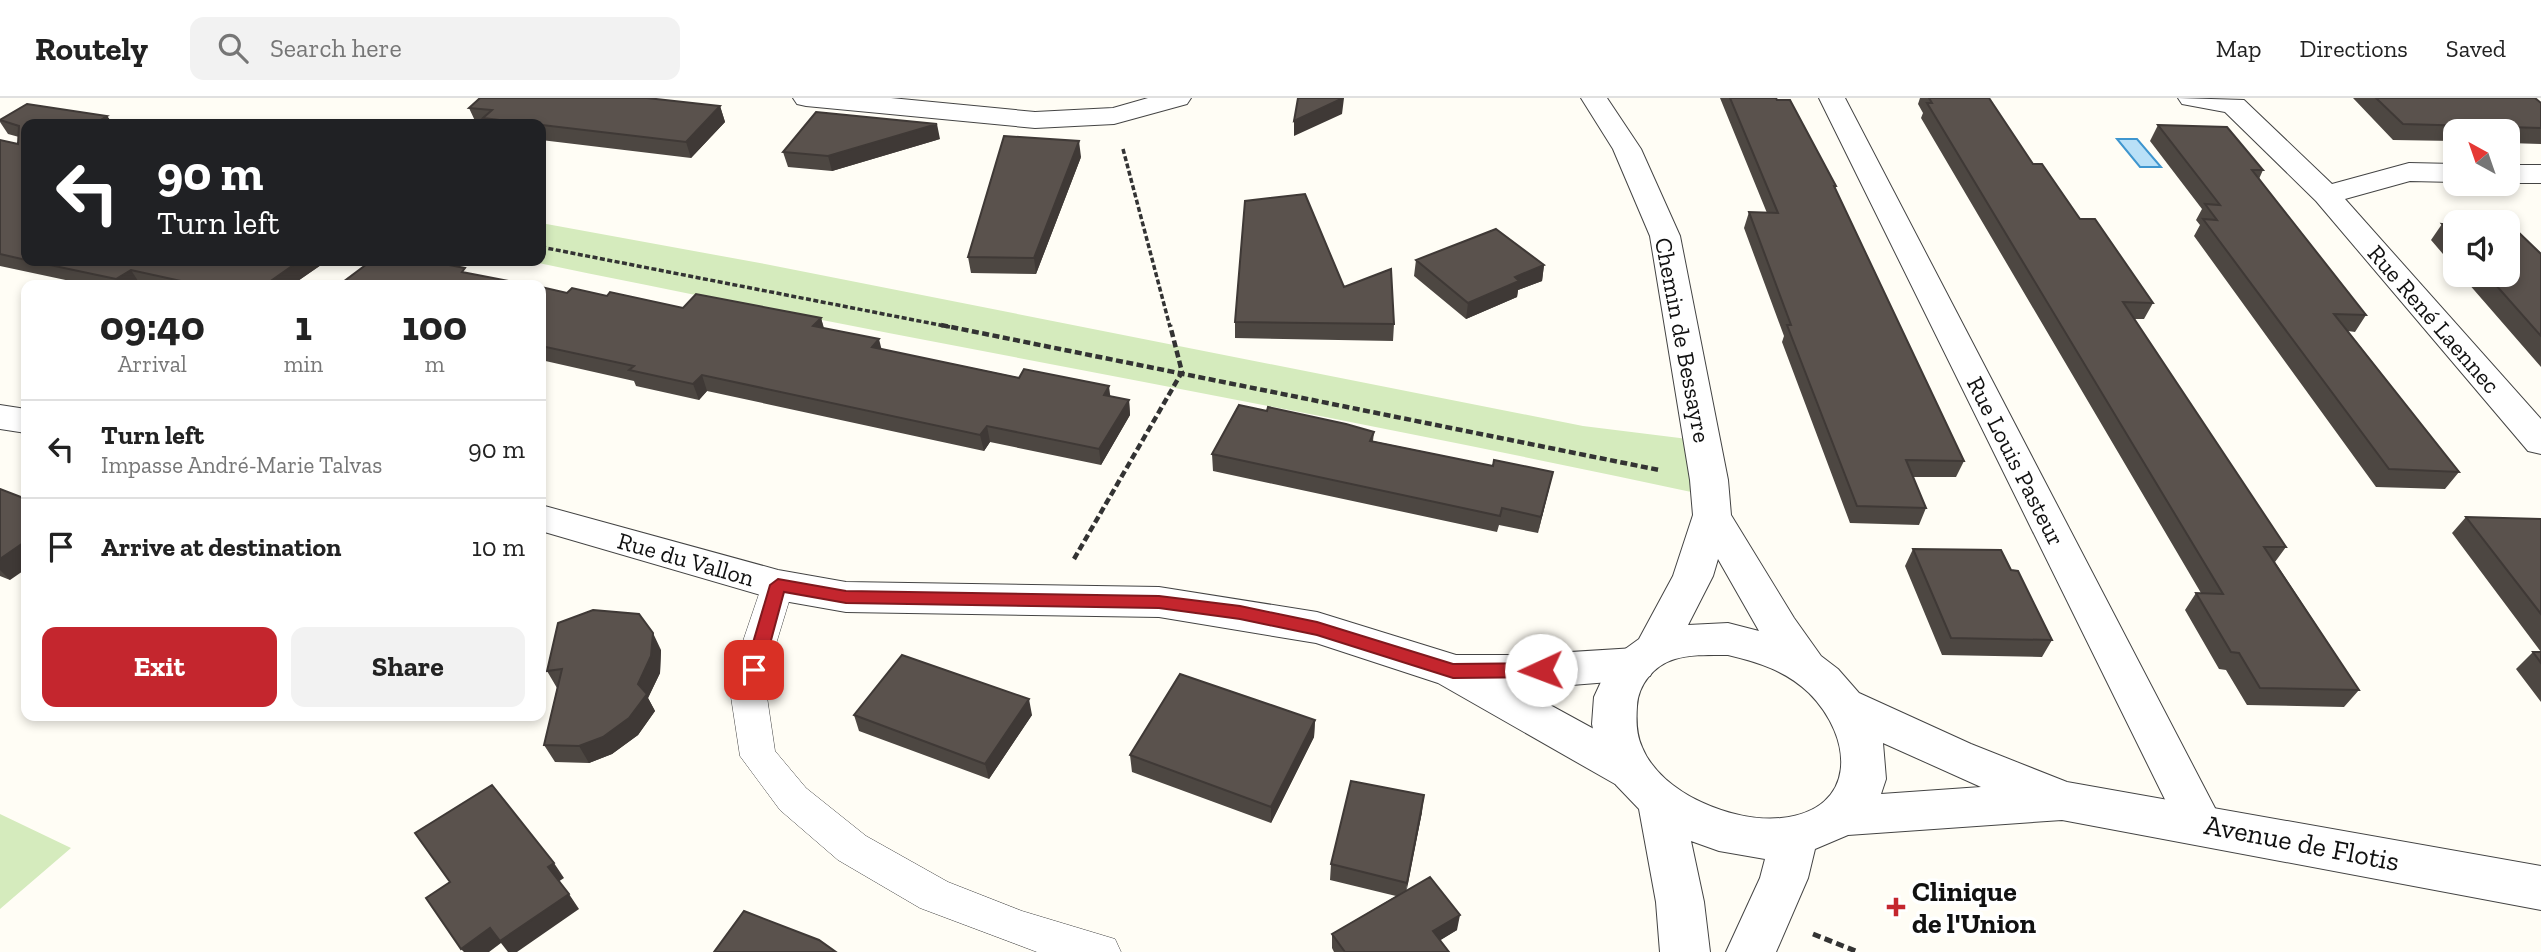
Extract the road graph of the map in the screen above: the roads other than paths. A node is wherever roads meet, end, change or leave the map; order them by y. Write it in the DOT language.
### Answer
graph roads {
  1 [pos="806,98"];
  2 [pos="1178,98"];
  3 [pos="1594,98"];
  4 [pos="1832,98"];
  5 [pos="2191,98"];
  6 [pos="2443,173"];
  7 [pos="2520,174"];
  8 [pos="2541,174"];
  9 [pos="2326,195"];
  10 [pos="0,417"];
  11 [pos="21,420"];
  12 [pos="2541,442"];
  13 [pos="1711,498"];
  14 [pos="546,518"];
  15 [pos="778,585"];
  16 [pos="1644,657"];
  17 [pos="1807,668"];
  18 [pos="1453,671"];
  19 [pos="1846,706"];
  20 [pos="1646,786"];
  21 [pos="2063,801"];
  22 [pos="1840,816"];
  23 [pos="2200,824"];
  24 [pos="1795,836"];
  25 [pos="2541,888"];
  26 [pos="1100,952"];
  27 [pos="1685,952"];
  28 [pos="1751,952"];
  1 -- 2 [label="street"];
  3 -- 13 [label="street, Chemin de Bessayre"];
  4 -- 23 [label="street, Rue Louis Pasteur"];
  5 -- 9 [label="street"];
  6 -- 9 [label="street"];
  7 -- 8 [label="street"];
  9 -- 12 [label="street, Rue René Laennec"];
  10 -- 11 [label="street"];
  13 -- 16 [label="street, Chemin de Bessayre"];
  13 -- 17 [label="street, Chemin de Bessayre"];
  14 -- 15 [label="street, Rue du Vallon"];
  15 -- 18 [label="street, Rue du Vallon"];
  15 -- 26 [label="lane"];
  16 -- 17 [label="street"];
  16 -- 18 [label="street, Rue du Vallon"];
  16 -- 20 [label="street"];
  17 -- 19 [label="street"];
  18 -- 20 [label="street, Rue du Vallon"];
  19 -- 21 [label="street, Avenue de Flotis"];
  19 -- 22 [label="street"];
  20 -- 24 [label="street"];
  20 -- 27 [label="street"];
  21 -- 22 [label="street, Avenue de Flotis"];
  21 -- 23 [label="street, Avenue de Flotis"];
  22 -- 24 [label="street"];
  23 -- 25 [label="street, Avenue de Flotis"];
  24 -- 28 [label="street"];
}
